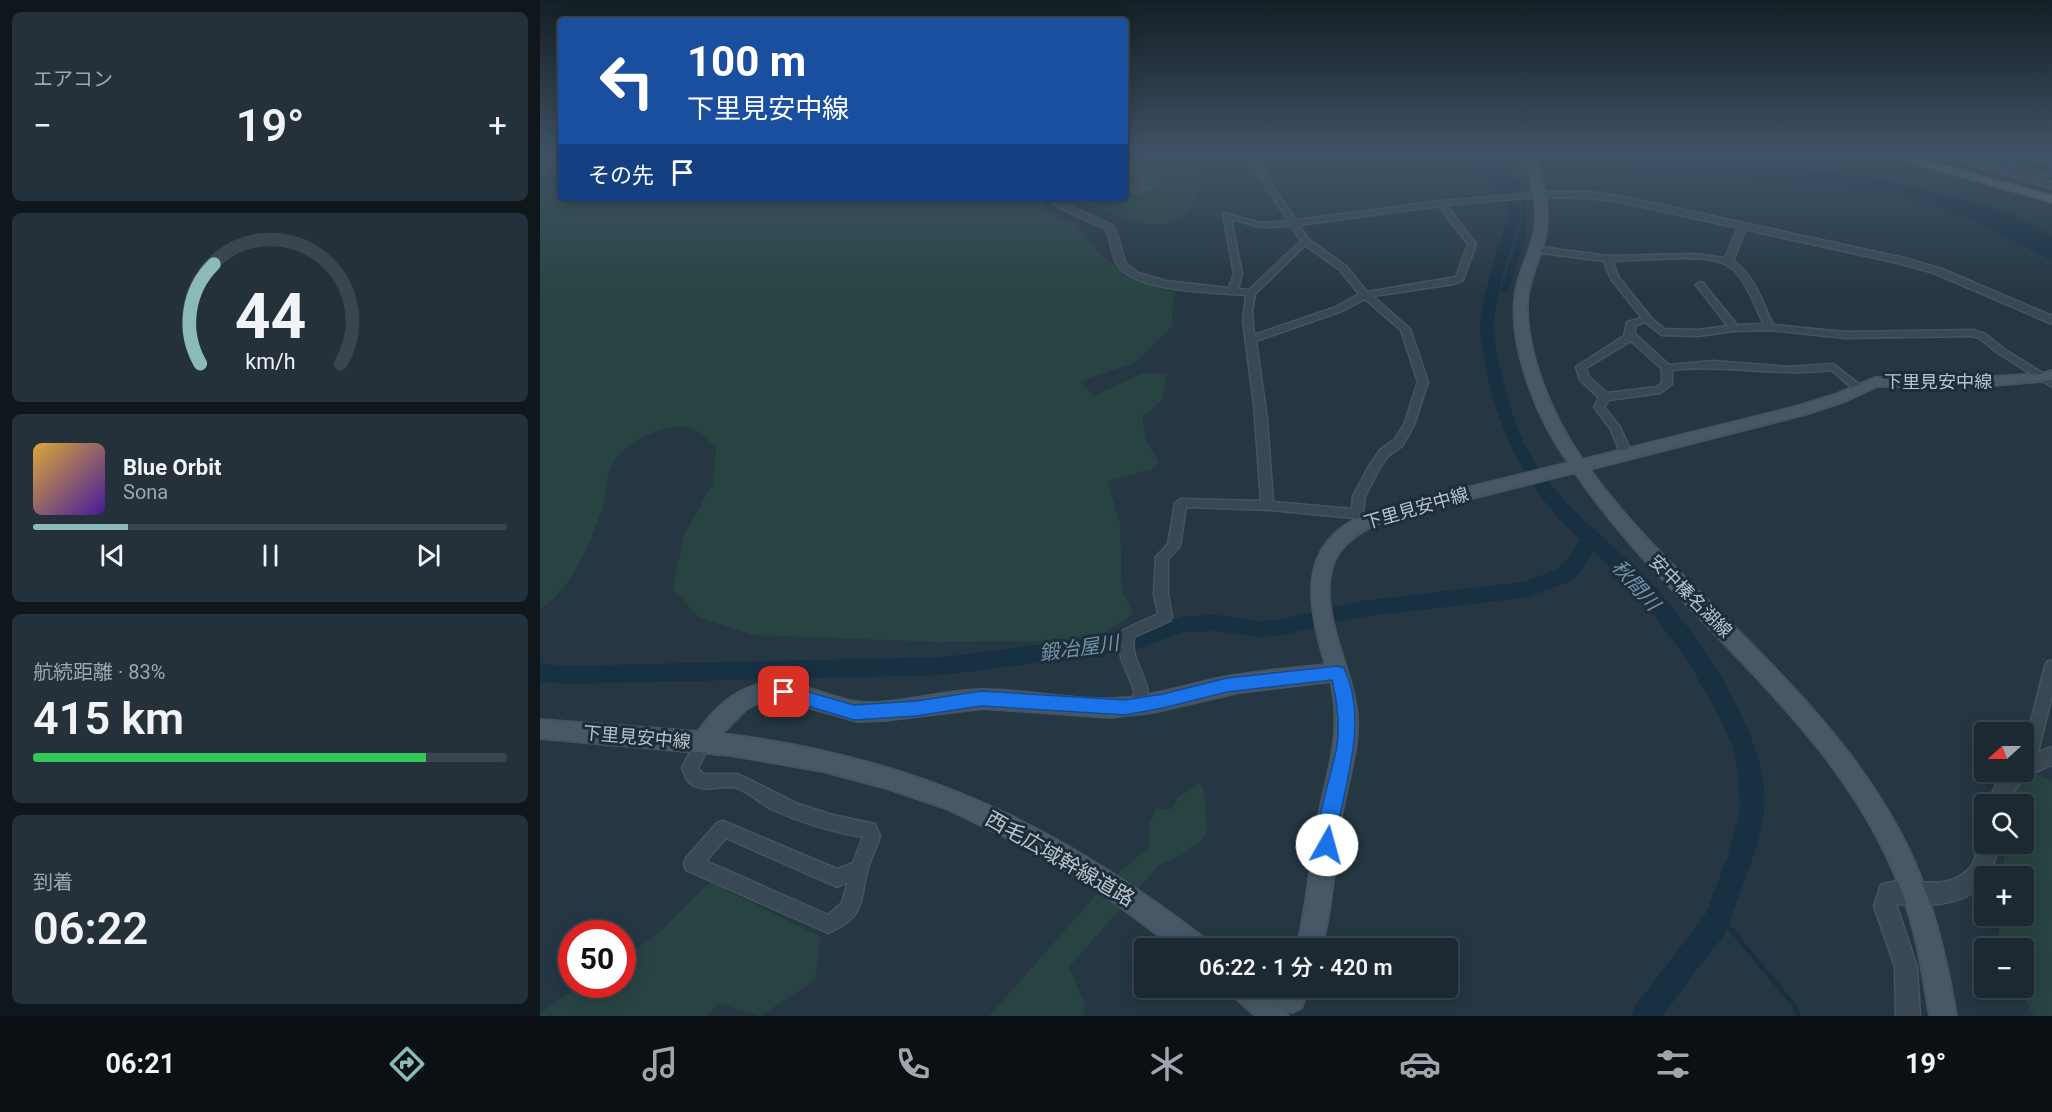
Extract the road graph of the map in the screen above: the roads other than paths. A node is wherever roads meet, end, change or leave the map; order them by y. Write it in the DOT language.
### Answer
graph roads {
  1 [pos="1056,201"];
  2 [pos="1279,201"];
  3 [pos="1454,201"];
  4 [pos="1536,201"];
  5 [pos="1629,201"];
  6 [pos="1441,203"];
  7 [pos="1294,223"];
  8 [pos="1743,225"];
  9 [pos="1305,241"];
  10 [pos="1534,249"];
  11 [pos="1607,259"];
  12 [pos="1728,262"];
  13 [pos="1700,285"];
  14 [pos="1233,290"];
  15 [pos="1251,293"];
  16 [pos="1365,295"];
  17 [pos="1647,319"];
  18 [pos="2052,320"];
  19 [pos="1770,327"];
  20 [pos="1734,328"];
  21 [pos="1630,335"];
  22 [pos="1252,339"];
  23 [pos="1667,368"];
  24 [pos="2049,379"];
  25 [pos="1859,388"];
  26 [pos="1605,397"];
  27 [pos="1626,454"];
  28 [pos="1570,468"];
  29 [pos="1267,504"];
  30 [pos="1361,517"];
  31 [pos="2052,666"];
  32 [pos="1338,672"];
  33 [pos="1140,705"];
  34 [pos="540,729"];
  35 [pos="2034,729"];
  36 [pos="703,742"];
  37 [pos="2052,756"];
  38 [pos="2034,763"];
  39 [pos="1986,854"];
  40 [pos="860,869"];
  41 [pos="1916,894"];
  42 [pos="1183,938"];
  43 [pos="1312,938"];
  44 [pos="1908,1016"];
  45 [pos="1943,1016"];
  1 -- 14 [label="street"];
  2 -- 7 [label="street"];
  3 -- 6 [label="street"];
  4 -- 10 [label="main road, 安中榛名湖線"];
  5 -- 8 [label="street"];
  6 -- 7 [label="street"];
  6 -- 16 [label="street"];
  7 -- 9 [label="street"];
  7 -- 14 [label="street"];
  8 -- 12 [label="street"];
  8 -- 18 [label="street"];
  9 -- 15 [label="street"];
  9 -- 16 [label="street"];
  10 -- 11 [label="street"];
  10 -- 28 [label="main road, 安中榛名湖線"];
  11 -- 12 [label="street"];
  11 -- 17 [label="street"];
  12 -- 19 [label="street"];
  13 -- 20 [label="street"];
  14 -- 15 [label="street"];
  15 -- 22 [label="street"];
  16 -- 22 [label="street"];
  16 -- 30 [label="street"];
  17 -- 20 [label="street"];
  17 -- 21 [label="street"];
  19 -- 20 [label="street"];
  19 -- 24 [label="street"];
  21 -- 23 [label="street"];
  21 -- 26 [label="street"];
  22 -- 29 [label="street"];
  23 -- 25 [label="street"];
  23 -- 26 [label="street"];
  24 -- 25 [label="main road, 下里見安中線"];
  25 -- 27 [label="main road, 下里見安中線"];
  26 -- 27 [label="street"];
  27 -- 28 [label="main road, 下里見安中線"];
  28 -- 30 [label="main road, 下里見安中線"];
  28 -- 41 [label="main road, 安中榛名湖線"];
  29 -- 30 [label="street"];
  29 -- 33 [label="street"];
  30 -- 32 [label="main road, 下里見安中線"];
  31 -- 35 [label="street"];
  32 -- 33 [label="main road, 下里見安中線"];
  32 -- 43 [label="main road"];
  33 -- 36 [label="main road, 下里見安中線"];
  34 -- 36 [label="main road, 下里見安中線"];
  36 -- 40 [label="street"];
  36 -- 42 [label="main road, 西毛広域幹線道路"];
  37 -- 38 [label="street"];
  39 -- 41 [label="street"];
  40 -- 40 [label="street"];
  41 -- 44 [label="street"];
  41 -- 45 [label="main road, 安中榛名湖線"];
}
